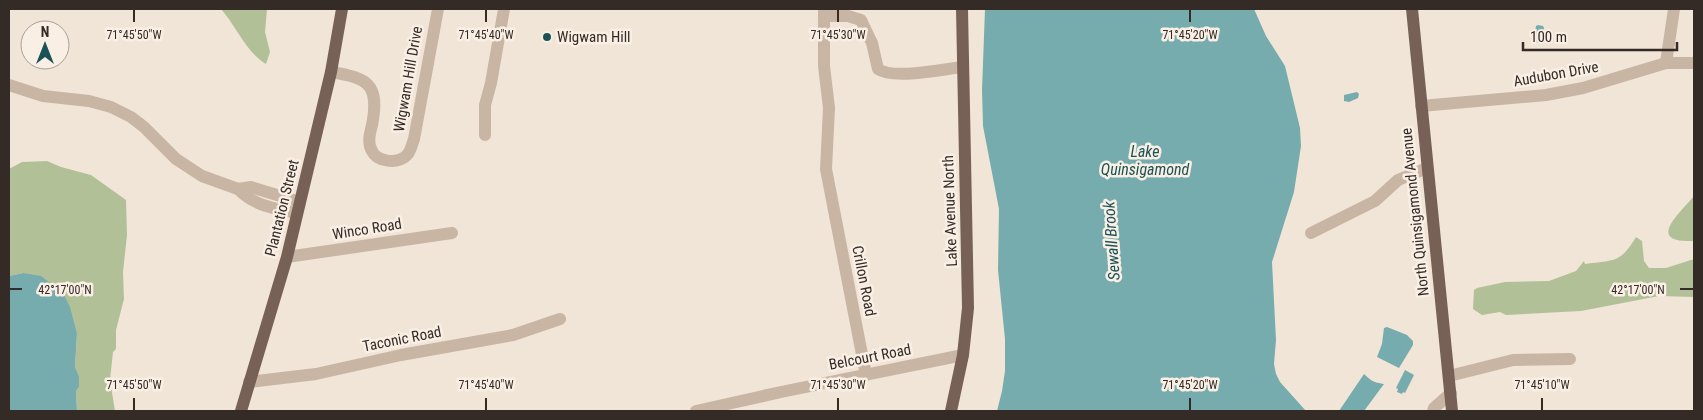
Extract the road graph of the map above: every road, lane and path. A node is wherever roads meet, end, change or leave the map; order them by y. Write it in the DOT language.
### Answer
graph roads {
  1 [pos="342,9"];
  2 [pos="438,9"];
  3 [pos="504,9"];
  4 [pos="962,9"];
  5 [pos="1412,9"];
  6 [pos="1674,9"];
  7 [pos="824,12"];
  8 [pos="1666,63"];
  9 [pos="1694,63"];
  10 [pos="963,67"];
  11 [pos="331,72"];
  12 [pos="9,85"];
  13 [pos="1421,106"];
  14 [pos="485,135"];
  15 [pos="1427,168"];
  16 [pos="298,208"];
  17 [pos="452,232"];
  18 [pos="1311,232"];
  19 [pos="287,258"];
  20 [pos="560,319"];
  21 [pos="963,355"];
  22 [pos="1570,360"];
  23 [pos="866,375"];
  24 [pos="1448,376"];
  25 [pos="249,382"];
  26 [pos="1450,393"];
  27 [pos="241,411"];
  28 [pos="696,411"];
  29 [pos="951,411"];
  30 [pos="1433,411"];
  31 [pos="1452,411"];
  1 -- 11 [label="main road, Plantation Street"];
  2 -- 11 [label="street, Wigwam Hill Drive"];
  3 -- 14 [label="street"];
  4 -- 10 [label="main road, Lake Avenue North"];
  5 -- 13 [label="main road, North Quinsigamond Avenue"];
  6 -- 8 [label="street"];
  7 -- 10 [label="street"];
  7 -- 23 [label="street, Crillon Road"];
  8 -- 9 [label="street, Audubon Drive"];
  8 -- 13 [label="street, Audubon Drive"];
  10 -- 21 [label="main road, Lake Avenue North"];
  11 -- 16 [label="main road, Plantation Street"];
  12 -- 16 [label="street"];
  13 -- 15 [label="main road, North Quinsigamond Avenue"];
  15 -- 18 [label="street"];
  15 -- 24 [label="main road, North Quinsigamond Avenue"];
  16 -- 19 [label="main road, Plantation Street"];
  17 -- 19 [label="street, Winco Road"];
  19 -- 25 [label="main road, Plantation Street"];
  20 -- 25 [label="street, Taconic Road"];
  21 -- 23 [label="street, Belcourt Road"];
  21 -- 29 [label="main road, Lake Avenue North"];
  22 -- 24 [label="street"];
  23 -- 28 [label="street, Belcourt Road"];
  24 -- 26 [label="main road, North Quinsigamond Avenue"];
  25 -- 27 [label="main road, Plantation Street"];
  26 -- 30 [label="street"];
  26 -- 31 [label="main road, North Quinsigamond Avenue"];
}
